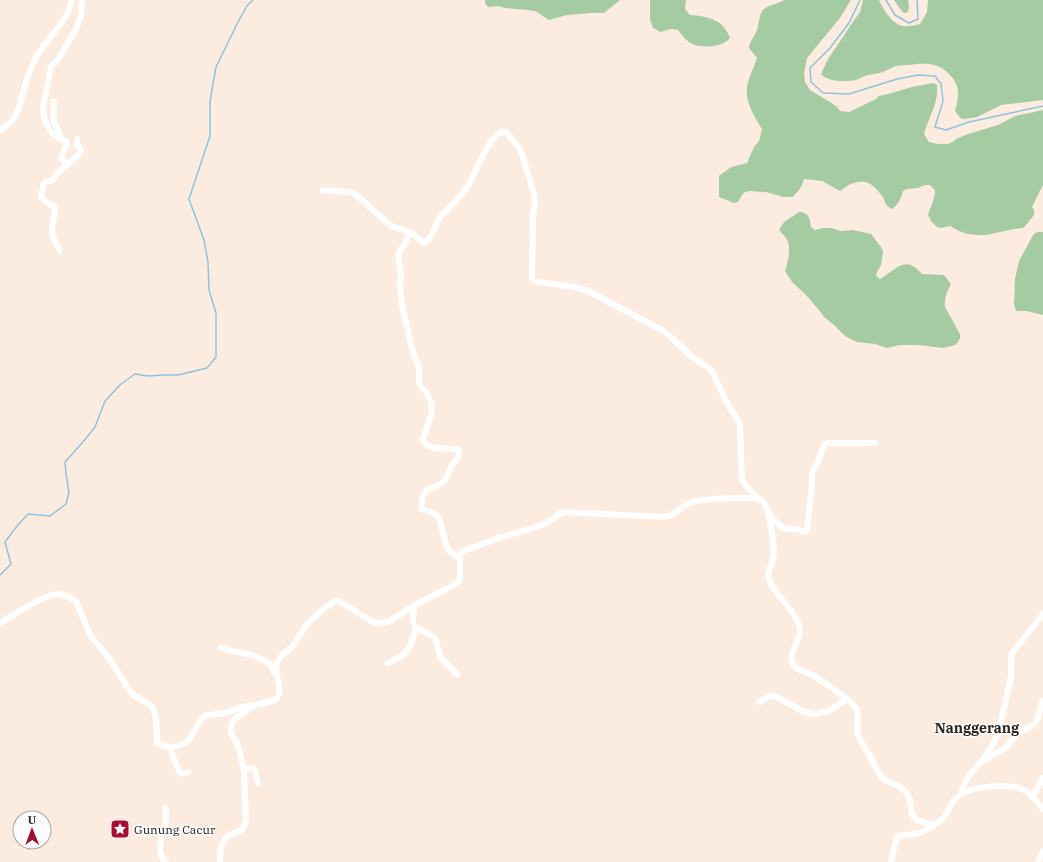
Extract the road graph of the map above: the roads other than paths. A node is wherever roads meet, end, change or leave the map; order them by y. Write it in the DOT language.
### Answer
graph roads {
  1 [pos="72,0"];
  2 [pos="82,0"];
  3 [pos="54,102"];
  4 [pos="0,130"];
  5 [pos="61,139"];
  6 [pos="78,139"];
  7 [pos="67,165"];
  8 [pos="323,190"];
  9 [pos="409,232"];
  10 [pos="60,251"];
  11 [pos="875,443"];
  12 [pos="761,500"];
  13 [pos="767,510"];
  14 [pos="460,559"];
  15 [pos="415,605"];
  16 [pos="1043,614"];
  17 [pos="0,623"];
  18 [pos="416,627"];
  19 [pos="221,648"];
  20 [pos="388,663"];
  21 [pos="458,675"];
  22 [pos="277,676"];
  23 [pos="846,699"];
  24 [pos="1043,701"];
  25 [pos="759,702"];
  26 [pos="254,706"];
  27 [pos="170,748"];
  28 [pos="982,762"];
  29 [pos="244,770"];
  30 [pos="188,772"];
  31 [pos="1043,778"];
  32 [pos="258,784"];
  33 [pos="961,794"];
  34 [pos="1032,797"];
  35 [pos="165,808"];
  36 [pos="1043,809"];
  37 [pos="934,825"];
  38 [pos="1043,851"];
  39 [pos="166,862"];
  40 [pos="220,862"];
  41 [pos="891,862"];
  42 [pos="1038,862"];
  1 -- 4 [label="street"];
  2 -- 5 [label="street"];
  3 -- 5 [label="street"];
  5 -- 7 [label="street"];
  6 -- 7 [label="street"];
  7 -- 10 [label="street"];
  8 -- 9 [label="street"];
  9 -- 12 [label="street"];
  9 -- 14 [label="street"];
  11 -- 13 [label="street"];
  12 -- 13 [label="street"];
  12 -- 14 [label="street"];
  13 -- 23 [label="street"];
  14 -- 15 [label="street"];
  15 -- 18 [label="street"];
  15 -- 22 [label="street"];
  16 -- 28 [label="street"];
  17 -- 27 [label="street"];
  18 -- 20 [label="street"];
  18 -- 21 [label="street"];
  19 -- 22 [label="street"];
  22 -- 26 [label="street"];
  23 -- 25 [label="street"];
  23 -- 37 [label="street"];
  24 -- 28 [label="street"];
  26 -- 27 [label="street"];
  26 -- 29 [label="street"];
  27 -- 30 [label="street"];
  28 -- 33 [label="street"];
  29 -- 32 [label="street"];
  29 -- 40 [label="street"];
  31 -- 34 [label="street"];
  33 -- 34 [label="street"];
  33 -- 37 [label="street"];
  34 -- 36 [label="street"];
  35 -- 39 [label="street"];
  37 -- 41 [label="street"];
  38 -- 42 [label="street"];
}
